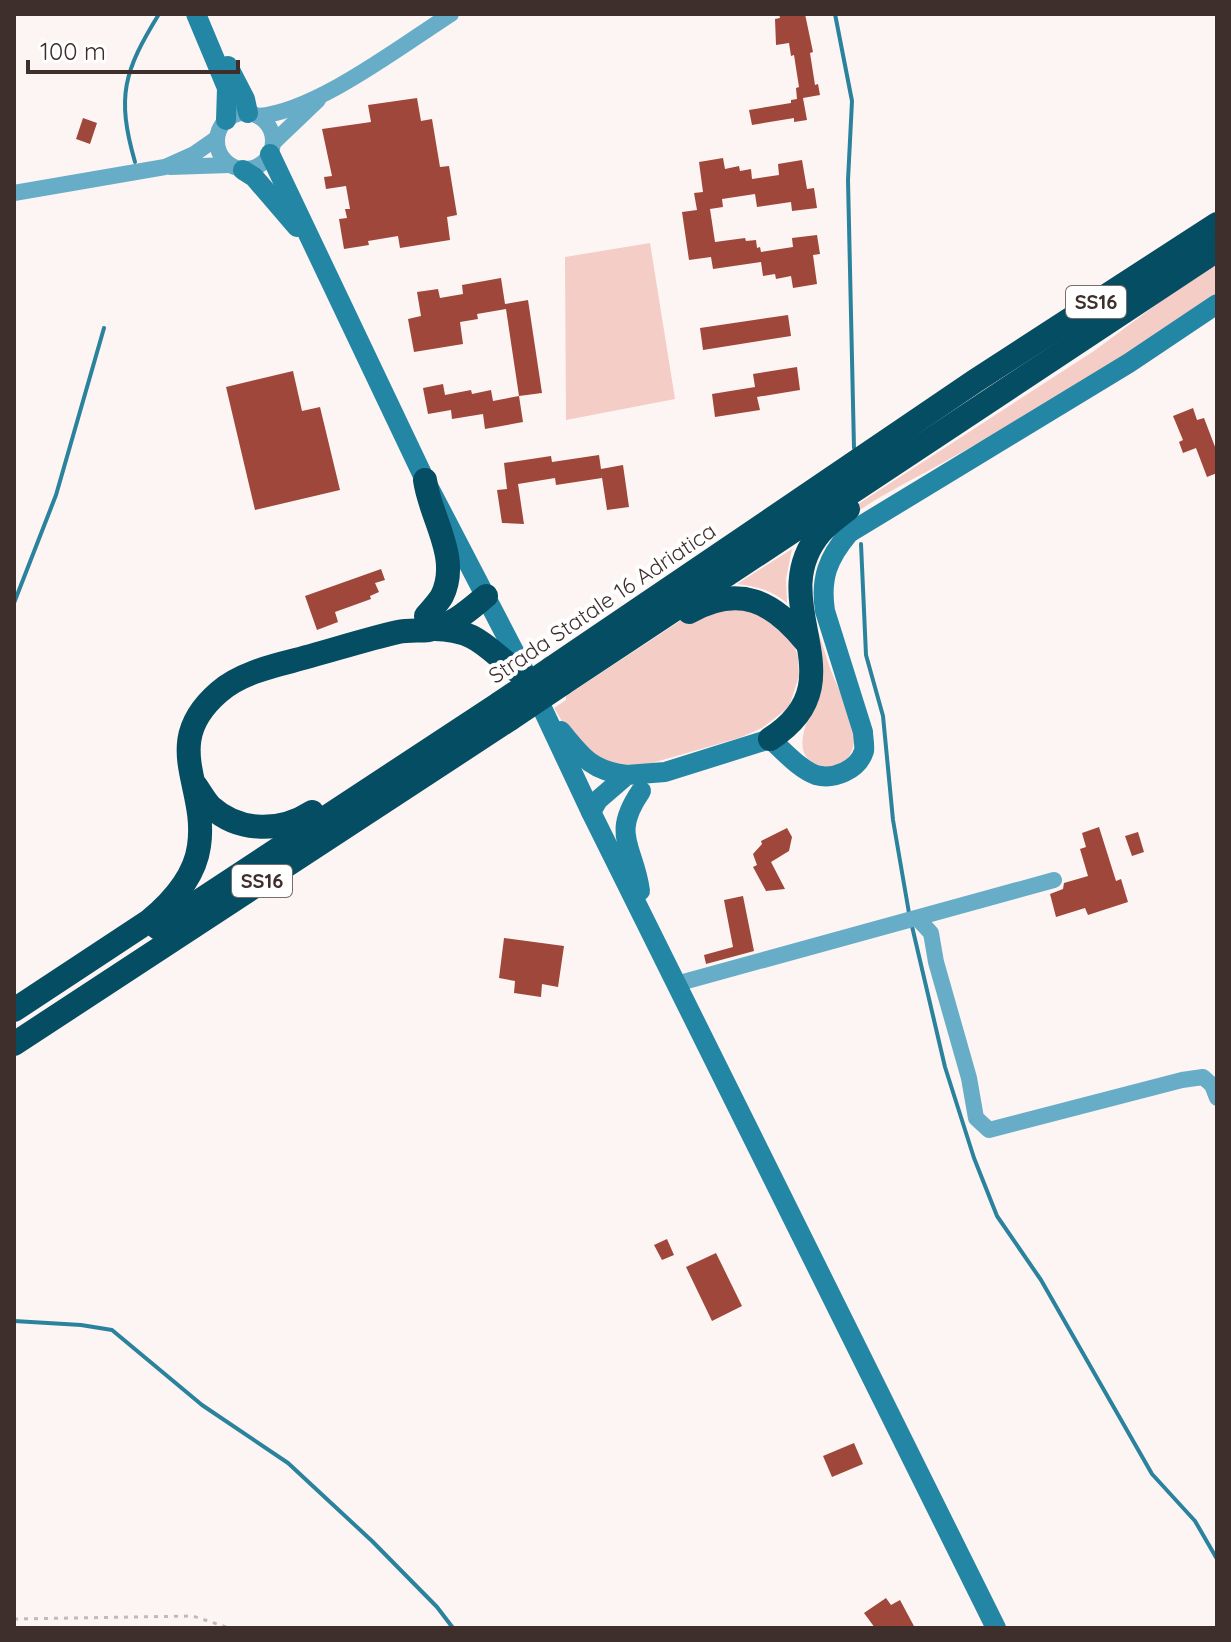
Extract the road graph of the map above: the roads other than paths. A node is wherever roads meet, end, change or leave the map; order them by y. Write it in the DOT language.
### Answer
graph roads {
  1 [pos="196,14"];
  2 [pos="451,14"];
  3 [pos="207,36"];
  4 [pos="321,96"];
  5 [pos="253,115"];
  6 [pos="222,129"];
  7 [pos="271,149"];
  8 [pos="165,167"];
  9 [pos="236,168"];
  10 [pos="14,193"];
  11 [pos="1217,224"];
  12 [pos="311,246"];
  13 [pos="1217,250"];
  14 [pos="1217,304"];
  15 [pos="1132,305"];
  16 [pos="425,480"];
  17 [pos="486,596"];
  18 [pos="429,623"];
  19 [pos="810,647"];
  20 [pos="556,676"];
  21 [pos="528,678"];
  22 [pos="505,711"];
  23 [pos="548,722"];
  24 [pos="770,739"];
  25 [pos="634,783"];
  26 [pos="194,784"];
  27 [pos="591,812"];
  28 [pos="1054,880"];
  29 [pos="644,919"];
  30 [pos="918,919"];
  31 [pos="676,984"];
  32 [pos="14,1010"];
  33 [pos="14,1023"];
  34 [pos="14,1044"];
  35 [pos="1217,1098"];
  36 [pos="996,1628"];
  1 -- 3 [label="main road"];
  2 -- 4 [label="street"];
  3 -- 5 [label="main road"];
  3 -- 6 [label="main road"];
  4 -- 5 [label="street"];
  4 -- 7 [label="street"];
  5 -- 6 [label="street"];
  5 -- 7 [label="street"];
  6 -- 8 [label="street"];
  6 -- 9 [label="street"];
  7 -- 9 [label="street"];
  7 -- 12 [label="main road"];
  8 -- 9 [label="street"];
  8 -- 10 [label="street"];
  9 -- 12 [label="main road"];
  11 -- 20 [label="highway, Strada Statale 16 Adriatica / SS16"];
  12 -- 16 [label="main road"];
  13 -- 15 [label="highway, Strada Statale 16 Adriatica / SS16"];
  14 -- 24 [label="main road"];
  15 -- 19 [label="highway"];
  15 -- 20 [label="highway, Strada Statale 16 Adriatica / SS16"];
  16 -- 17 [label="main road"];
  16 -- 18 [label="highway"];
  17 -- 18 [label="highway"];
  17 -- 21 [label="main road"];
  18 -- 21 [label="highway"];
  18 -- 26 [label="highway"];
  19 -- 20 [label="highway"];
  19 -- 24 [label="highway"];
  20 -- 22 [label="highway, Strada Statale 16 Adriatica / SS16, bridge"];
  21 -- 23 [label="main road"];
  22 -- 26 [label="highway"];
  22 -- 33 [label="highway, Strada Statale 16 Adriatica / SS16"];
  22 -- 34 [label="highway, Strada Statale 16 Adriatica / SS16"];
  23 -- 25 [label="main road"];
  23 -- 27 [label="main road"];
  24 -- 25 [label="main road"];
  25 -- 27 [label="main road"];
  25 -- 29 [label="main road"];
  26 -- 32 [label="highway"];
  27 -- 29 [label="main road"];
  28 -- 30 [label="street"];
  29 -- 31 [label="main road"];
  30 -- 31 [label="street"];
  30 -- 35 [label="street"];
  31 -- 36 [label="main road"];
}
